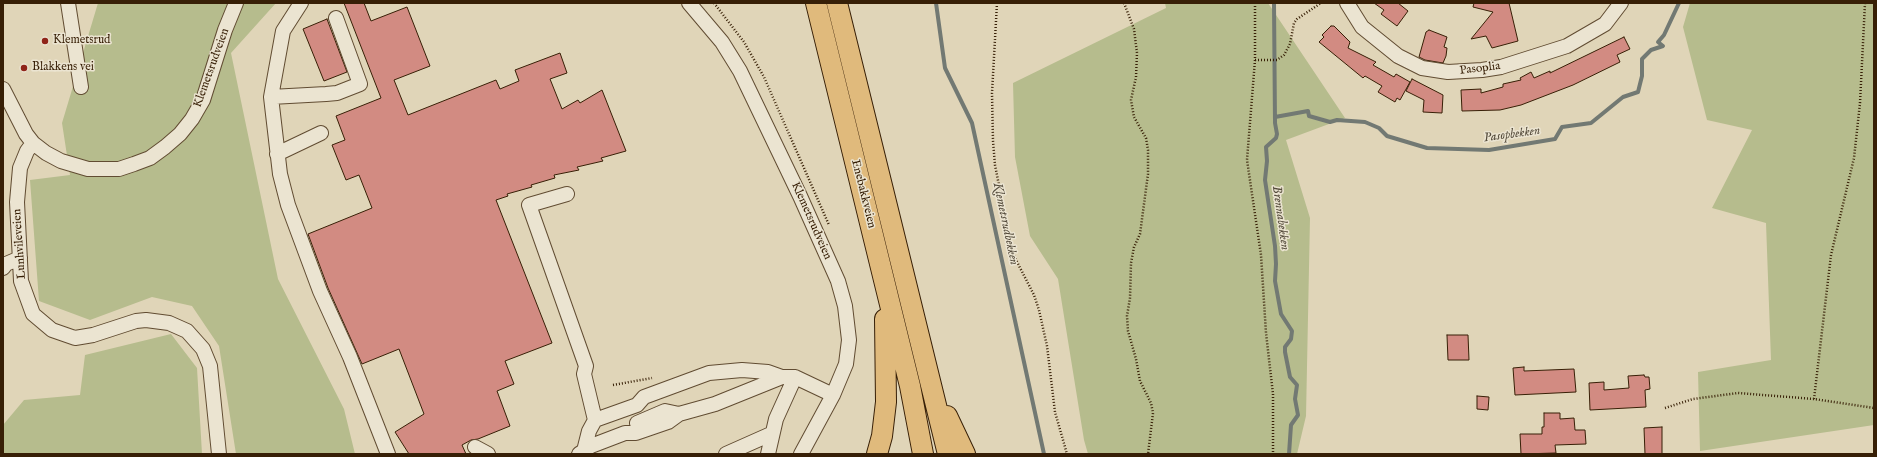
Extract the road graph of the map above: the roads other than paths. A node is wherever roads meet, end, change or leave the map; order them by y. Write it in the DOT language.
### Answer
graph roads {
  1 [pos="68,3"];
  2 [pos="236,3"];
  3 [pos="301,3"];
  4 [pos="688,3"];
  5 [pos="816,3"];
  6 [pos="837,3"];
  7 [pos="1347,3"];
  8 [pos="1621,3"];
  9 [pos="336,18"];
  10 [pos="81,87"];
  11 [pos="3,89"];
  12 [pos="271,96"];
  13 [pos="321,133"];
  14 [pos="33,144"];
  15 [pos="277,154"];
  16 [pos="567,194"];
  17 [pos="20,258"];
  18 [pos="3,268"];
  19 [pos="885,282"];
  20 [pos="789,377"];
  21 [pos="931,383"];
  22 [pos="833,395"];
  23 [pos="595,420"];
  24 [pos="771,434"];
  25 [pos="475,447"];
  26 [pos="581,452"];
  27 [pos="219,454"];
  28 [pos="388,454"];
  29 [pos="488,454"];
  30 [pos="726,454"];
  31 [pos="768,454"];
  32 [pos="801,454"];
  33 [pos="877,454"];
  34 [pos="923,454"];
  35 [pos="948,454"];
  36 [pos="965,454"];
  1 -- 10 [label="street"];
  2 -- 14 [label="street, Klemetsrudveien"];
  3 -- 12 [label="street"];
  4 -- 22 [label="street, Klemetsrudveien"];
  5 -- 19 [label="highway, Enebakkveien"];
  6 -- 21 [label="highway, Enebakkveien"];
  7 -- 8 [label="street, Pasoplia"];
  9 -- 12 [label="street"];
  11 -- 14 [label="street"];
  12 -- 15 [label="street"];
  13 -- 15 [label="street"];
  14 -- 17 [label="street, Lunhvileveien"];
  15 -- 28 [label="street"];
  16 -- 23 [label="street"];
  17 -- 18 [label="street"];
  17 -- 27 [label="street, Lunhvileveien"];
  19 -- 33 [label="highway"];
  19 -- 34 [label="highway, Enebakkveien"];
  20 -- 22 [label="street"];
  20 -- 23 [label="street"];
  20 -- 24 [label="street"];
  20 -- 26 [label="street"];
  21 -- 35 [label="highway"];
  21 -- 36 [label="highway"];
  22 -- 32 [label="street, Klemetsrudveien"];
  23 -- 26 [label="street"];
  24 -- 30 [label="street"];
  24 -- 31 [label="street"];
  25 -- 29 [label="street"];
}
